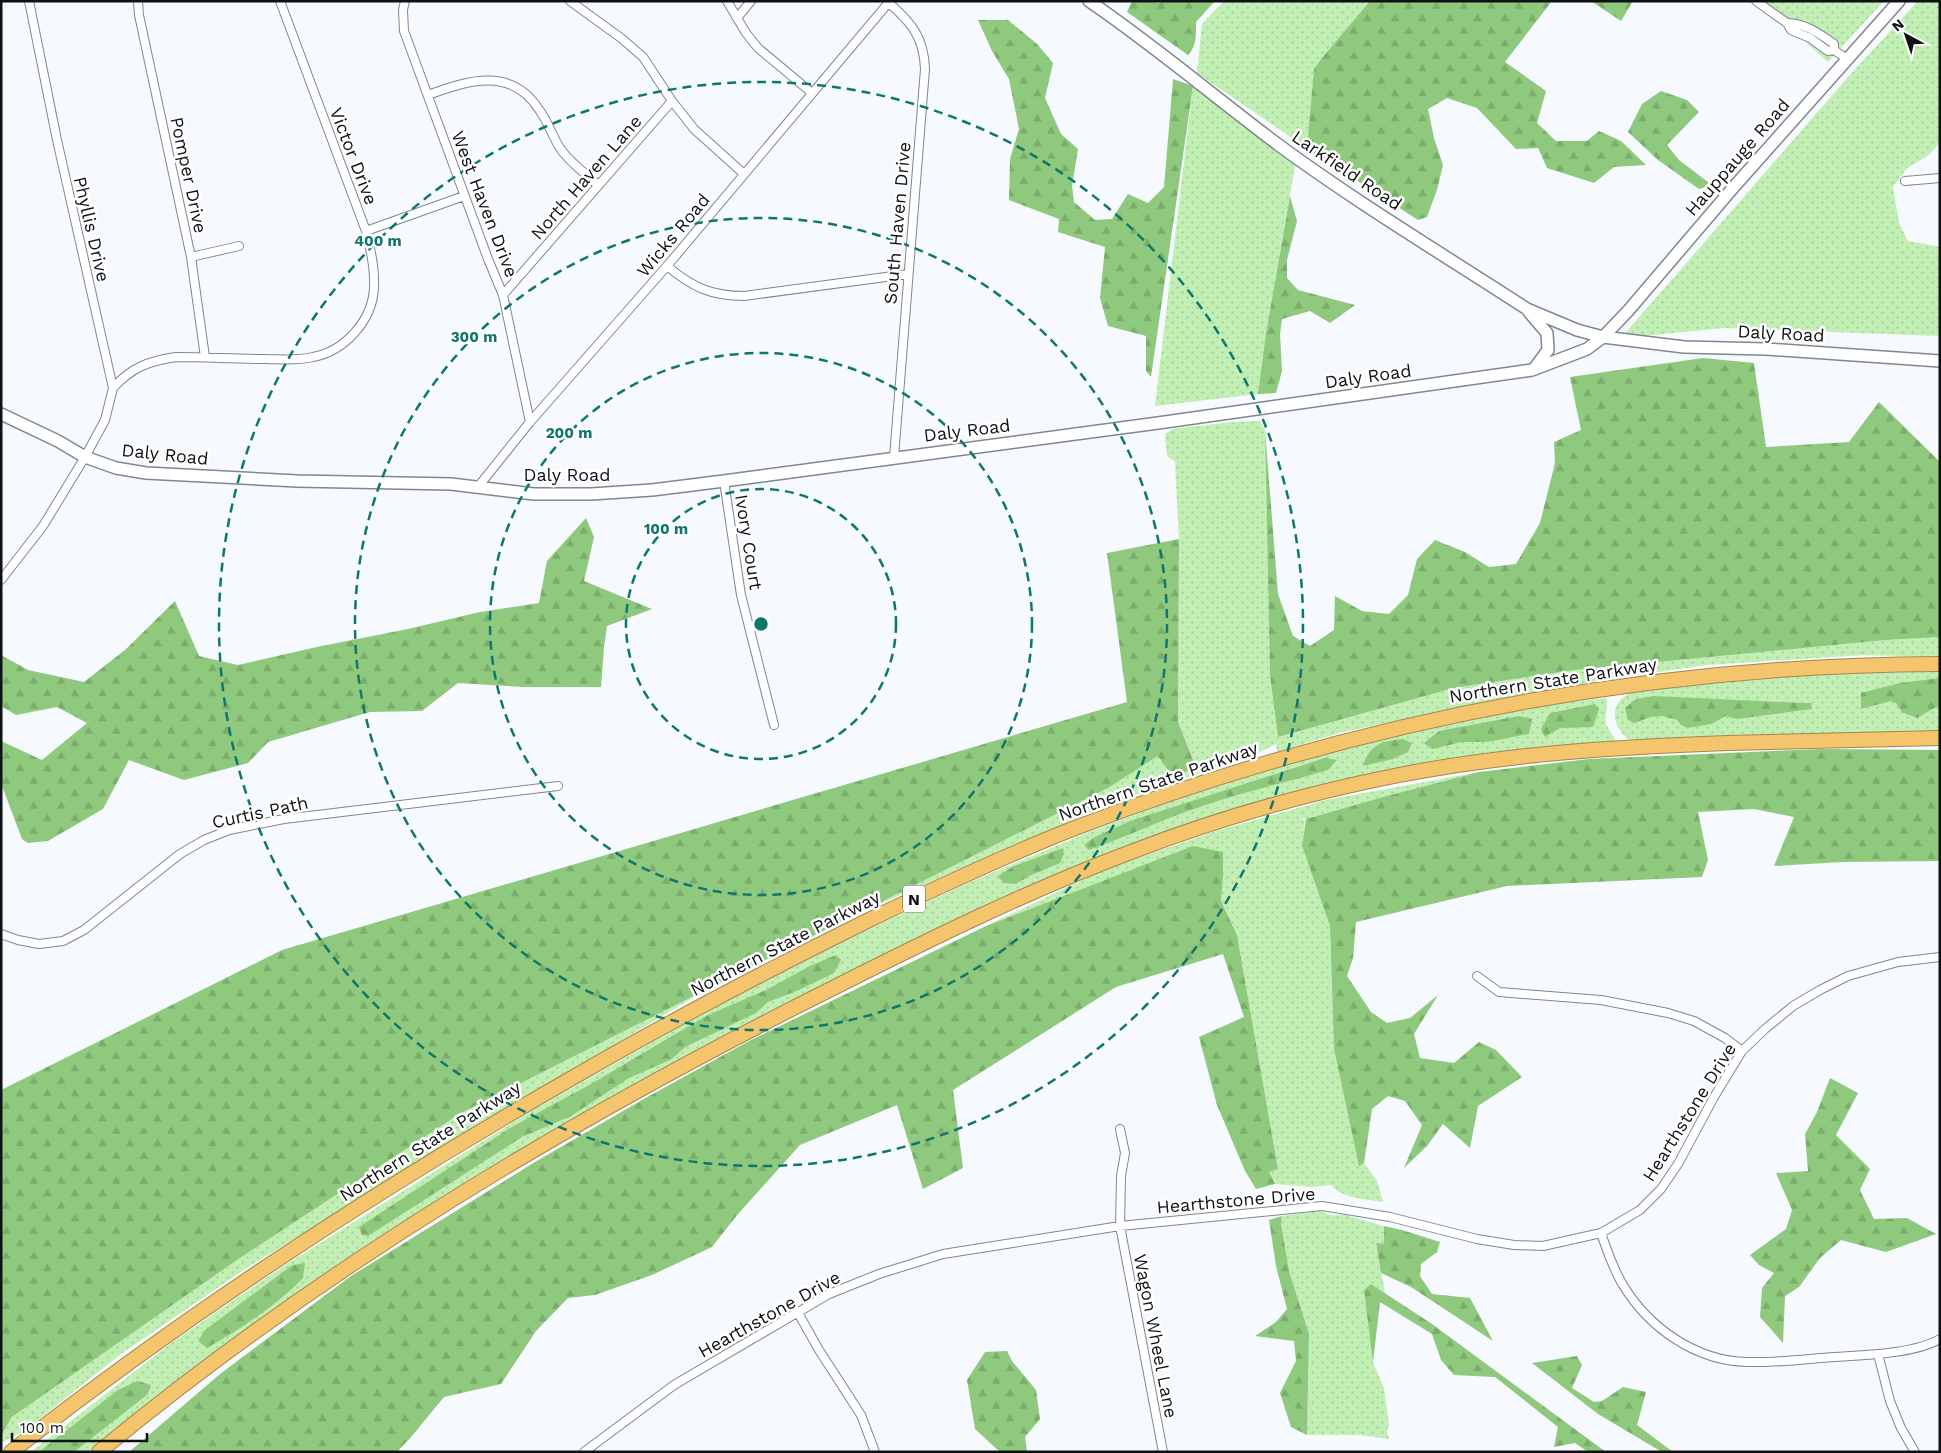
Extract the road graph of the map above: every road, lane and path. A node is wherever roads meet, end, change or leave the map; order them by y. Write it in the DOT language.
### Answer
graph roads {
  1 [pos="29,1"];
  2 [pos="138,1"];
  3 [pos="280,1"];
  4 [pos="405,1"];
  5 [pos="570,1"];
  6 [pos="727,1"];
  7 [pos="751,1"];
  8 [pos="1089,1"];
  9 [pos="1756,1"];
  10 [pos="1899,1"];
  11 [pos="890,2"];
  12 [pos="737,18"];
  13 [pos="1847,59"];
  14 [pos="812,93"];
  15 [pos="428,96"];
  16 [pos="672,101"];
  17 [pos="744,174"];
  18 [pos="1940,178"];
  19 [pos="1904,182"];
  20 [pos="598,185"];
  21 [pos="464,196"];
  22 [pos="366,231"];
  23 [pos="239,246"];
  24 [pos="191,257"];
  25 [pos="666,266"];
  26 [pos="908,274"];
  27 [pos="503,295"];
  28 [pos="1527,309"];
  29 [pos="1603,337"];
  30 [pos="204,357"];
  31 [pos="1940,360"];
  32 [pos="1532,370"];
  33 [pos="113,388"];
  34 [pos="1,414"];
  35 [pos="530,422"];
  36 [pos="85,457"];
  37 [pos="894,457"];
  38 [pos="724,481"];
  39 [pos="477,488"];
  40 [pos="1,580"];
  41 [pos="1940,664"];
  42 [pos="774,724"];
  43 [pos="1940,738"];
  44 [pos="558,786"];
  45 [pos="1,934"];
  46 [pos="1940,957"];
  47 [pos="1477,976"];
  48 [pos="1742,1051"];
  49 [pos="1120,1129"];
  50 [pos="1120,1226"];
  51 [pos="1601,1233"];
  52 [pos="797,1312"];
  53 [pos="1940,1339"];
  54 [pos="1878,1354"];
  55 [pos="11,1452"];
  56 [pos="99,1452"];
  57 [pos="584,1452"];
  58 [pos="875,1452"];
  59 [pos="1163,1452"];
  60 [pos="1915,1452"];
  1 -- 33 [label="street, Phyllis Drive"];
  2 -- 24 [label="street, Pomper Drive"];
  3 -- 22 [label="street, Victor Drive"];
  4 -- 15 [label="street, West Haven Drive"];
  5 -- 16 [label="street"];
  6 -- 12 [label="street"];
  7 -- 12 [label="street"];
  8 -- 28 [label="street, Larkfield Road"];
  9 -- 13 [label="street"];
  10 -- 13 [label="street, Hauppauge Road"];
  11 -- 14 [label="street, Wicks Road"];
  11 -- 26 [label="street, South Haven Drive"];
  12 -- 14 [label="street"];
  13 -- 29 [label="street, Hauppauge Road"];
  14 -- 17 [label="street, Wicks Road"];
  15 -- 20 [label="street"];
  15 -- 21 [label="street, West Haven Drive"];
  16 -- 17 [label="street"];
  16 -- 20 [label="street, North Haven Lane"];
  17 -- 25 [label="street, Wicks Road"];
  18 -- 19 [label="street"];
  20 -- 27 [label="street, North Haven Lane"];
  21 -- 22 [label="street"];
  21 -- 27 [label="street, West Haven Drive"];
  22 -- 30 [label="street, Victor Drive"];
  23 -- 24 [label="street"];
  24 -- 30 [label="street, Pomper Drive"];
  25 -- 26 [label="street"];
  25 -- 35 [label="street, Wicks Road"];
  26 -- 37 [label="street, South Haven Drive"];
  27 -- 35 [label="street, West Haven Drive"];
  28 -- 29 [label="street, Larkfield Road"];
  28 -- 32 [label="street"];
  29 -- 31 [label="street, Daly Road"];
  29 -- 32 [label="street, Daly Road"];
  30 -- 33 [label="street, Victor Drive"];
  32 -- 37 [label="street, Daly Road"];
  33 -- 36 [label="street, Phyllis Drive"];
  34 -- 36 [label="street, Daly Road"];
  35 -- 39 [label="street, Wicks Road"];
  36 -- 39 [label="street, Daly Road"];
  36 -- 40 [label="street, Phyllis Drive"];
  37 -- 38 [label="street, Daly Road"];
  38 -- 39 [label="street, Daly Road"];
  38 -- 42 [label="street, Ivory Court"];
  41 -- 55 [label="highway, Northern State Parkway / N"];
  43 -- 56 [label="highway"];
  44 -- 45 [label="street, Curtis Path"];
  46 -- 48 [label="street, Hearthstone Drive"];
  47 -- 48 [label="street"];
  48 -- 51 [label="street, Hearthstone Drive"];
  49 -- 50 [label="street, Wagon Wheel Lane"];
  50 -- 51 [label="street, Hearthstone Drive"];
  50 -- 52 [label="street, Hearthstone Drive"];
  50 -- 59 [label="street, Wagon Wheel Lane"];
  51 -- 54 [label="street"];
  52 -- 57 [label="street, Hearthstone Drive"];
  52 -- 58 [label="street"];
  53 -- 54 [label="street"];
  54 -- 60 [label="street"];
}
